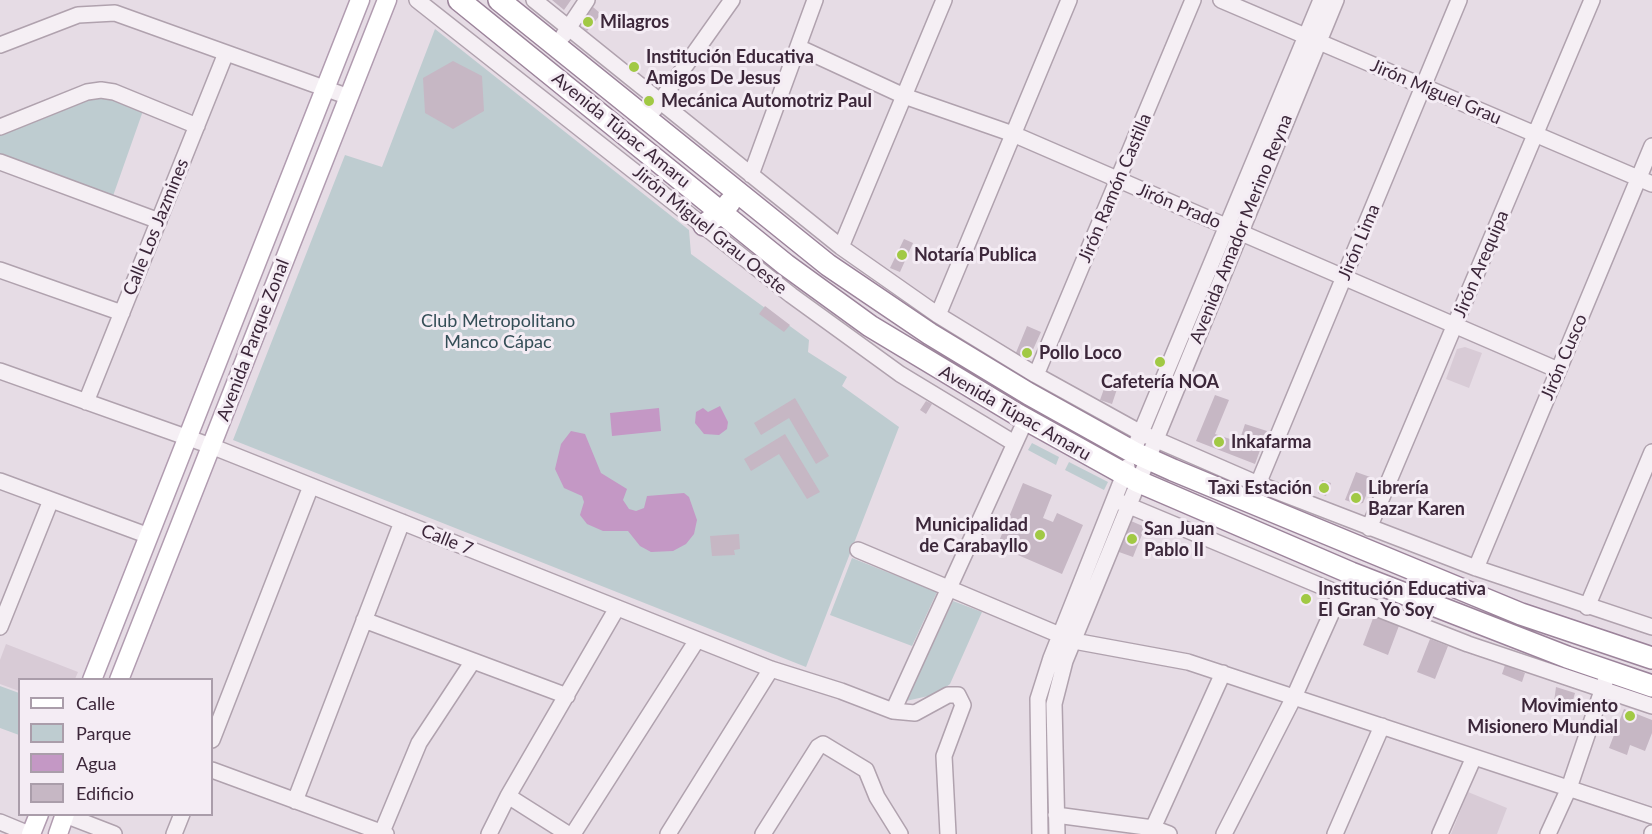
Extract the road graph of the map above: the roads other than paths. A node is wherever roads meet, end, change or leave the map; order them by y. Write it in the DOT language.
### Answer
graph roads {
  1 [pos="360,0"];
  2 [pos="387,0"];
  3 [pos="417,0"];
  4 [pos="459,0"];
  5 [pos="499,0"];
  6 [pos="534,0"];
  7 [pos="587,0"];
  8 [pos="732,0"];
  9 [pos="815,0"];
  10 [pos="944,0"];
  11 [pos="1069,0"];
  12 [pos="1193,0"];
  13 [pos="1221,0"];
  14 [pos="1321,0"];
  15 [pos="1335,0"];
  16 [pos="1459,0"];
  17 [pos="1592,0"];
  18 [pos="568,28"];
  19 [pos="1312,39"];
  20 [pos="0,45"];
  21 [pos="556,46"];
  22 [pos="798,47"];
  23 [pos="226,52"];
  24 [pos="1424,86"];
  25 [pos="325,89"];
  26 [pos="904,96"];
  27 [pos="349,97"];
  28 [pos="654,111"];
  29 [pos="196,126"];
  30 [pos="0,127"];
  31 [pos="1013,134"];
  32 [pos="1536,134"];
  33 [pos="1652,146"];
  34 [pos="0,162"];
  35 [pos="751,175"];
  36 [pos="1118,180"];
  37 [pos="1645,181"];
  38 [pos="737,192"];
  39 [pos="722,212"];
  40 [pos="159,221"];
  41 [pos="704,225"];
  42 [pos="1233,230"];
  43 [pos="841,248"];
  44 [pos="0,270"];
  45 [pos="1344,278"];
  46 [pos="122,313"];
  47 [pos="938,315"];
  48 [pos="1455,326"];
  49 [pos="1558,370"];
  50 [pos="0,371"];
  51 [pos="1036,375"];
  52 [pos="86,402"];
  53 [pos="1026,419"];
  54 [pos="1148,435"];
  55 [pos="187,438"];
  56 [pos="1014,443"];
  57 [pos="211,446"];
  58 [pos="1652,452"];
  59 [pos="1139,456"];
  60 [pos="1131,478"];
  61 [pos="0,481"];
  62 [pos="1258,484"];
  63 [pos="311,486"];
  64 [pos="51,500"];
  65 [pos="1121,502"];
  66 [pos="402,522"];
  67 [pos="1369,528"];
  68 [pos="149,536"];
  69 [pos="1360,549"];
  70 [pos="858,550"];
  71 [pos="1476,568"];
  72 [pos="1351,573"];
  73 [pos="950,588"];
  74 [pos="1340,594"];
  75 [pos="1587,607"];
  76 [pos="617,608"];
  77 [pos="2,618"];
  78 [pos="364,620"];
  79 [pos="1652,627"];
  80 [pos="1067,638"];
  81 [pos="697,640"];
  82 [pos="1652,658"];
  83 [pos="473,661"];
  84 [pos="771,669"];
  85 [pos="1223,673"];
  86 [pos="93,678"];
  87 [pos="120,678"];
  88 [pos="1605,682"];
  89 [pos="1652,686"];
  90 [pos="567,696"];
  91 [pos="1294,697"];
  92 [pos="1652,706"];
  93 [pos="893,711"];
  94 [pos="1382,726"];
  95 [pos="213,737"];
  96 [pos="1474,757"];
  97 [pos="213,770"];
  98 [pos="1569,788"];
  99 [pos="508,796"];
  100 [pos="295,801"];
  101 [pos="1056,815"];
  102 [pos="38,816"];
  103 [pos="64,816"];
  104 [pos="70,816"];
  105 [pos="181,816"];
  106 [pos="1652,816"];
  107 [pos="0,822"];
  108 [pos="1153,828"];
  109 [pos="384,833"];
  110 [pos="30,834"];
  111 [pos="58,834"];
  112 [pos="114,834"];
  113 [pos="174,834"];
  114 [pos="489,834"];
  115 [pos="568,834"];
  116 [pos="573,834"];
  117 [pos="668,834"];
  118 [pos="764,834"];
  119 [pos="900,834"];
  120 [pos="948,834"];
  121 [pos="1040,834"];
  122 [pos="1057,834"];
  123 [pos="1169,834"];
  124 [pos="1224,834"];
  125 [pos="1335,834"];
  126 [pos="1440,834"];
  127 [pos="1548,834"];
  1 -- 25 [label="main road, Avenida Parque Zonal"];
  2 -- 27 [label="main road, Avenida Parque Zonal"];
  3 -- 41 [label="street, Jirón Miguel Grau Oeste"];
  4 -- 39 [label="highway, Avenida Túpac Amaru"];
  5 -- 21 [label="highway, Avenida Túpac Amaru"];
  6 -- 18 [label="street, Avenida Túpac Amaru"];
  7 -- 18 [label="street"];
  8 -- 28 [label="street"];
  9 -- 22 [label="street"];
  10 -- 26 [label="street"];
  11 -- 31 [label="street"];
  12 -- 36 [label="street, Jirón Ramón Castilla"];
  13 -- 19 [label="street, Jirón Miguel Grau"];
  14 -- 19 [label="street, Avenida Amador Merino Reyna"];
  15 -- 19 [label="street, Avenida Amador Merino Reyna"];
  16 -- 24 [label="street, Jirón Lima"];
  17 -- 32 [label="street, Jirón Arequipa"];
  18 -- 21 [label="street"];
  18 -- 28 [label="street, Avenida Túpac Amaru"];
  19 -- 24 [label="street, Jirón Miguel Grau"];
  19 -- 42 [label="street, Avenida Amador Merino Reyna"];
  20 -- 23 [label="street"];
  21 -- 28 [label="highway, Avenida Túpac Amaru"];
  22 -- 26 [label="street, Jirón Prado"];
  22 -- 35 [label="street"];
  23 -- 25 [label="street"];
  23 -- 29 [label="street, Calle Los Jazmines"];
  24 -- 32 [label="street, Jirón Miguel Grau"];
  24 -- 45 [label="street, Jirón Lima"];
  25 -- 27 [label="street"];
  25 -- 55 [label="main road, Avenida Parque Zonal"];
  26 -- 31 [label="street, Jirón Prado"];
  26 -- 43 [label="street"];
  27 -- 57 [label="main road, Avenida Parque Zonal"];
  28 -- 35 [label="street, Avenida Túpac Amaru"];
  28 -- 38 [label="highway, Avenida Túpac Amaru"];
  29 -- 30 [label="street"];
  29 -- 40 [label="street, Calle Los Jazmines"];
  31 -- 36 [label="street, Jirón Prado"];
  31 -- 47 [label="street"];
  32 -- 37 [label="street, Jirón Miguel Grau"];
  32 -- 48 [label="street, Jirón Arequipa"];
  33 -- 37 [label="street, Jirón Cusco"];
  34 -- 40 [label="street"];
  35 -- 43 [label="street, Avenida Túpac Amaru"];
  36 -- 42 [label="street, Jirón Prado"];
  36 -- 51 [label="street, Jirón Ramón Castilla"];
  37 -- 49 [label="street, Jirón Cusco"];
  38 -- 39 [label="highway"];
  38 -- 59 [label="highway, Avenida Túpac Amaru"];
  39 -- 41 [label="highway"];
  39 -- 53 [label="highway, Avenida Túpac Amaru"];
  40 -- 46 [label="street, Calle Los Jazmines"];
  41 -- 56 [label="street, Jirón Miguel Grau Oeste"];
  42 -- 45 [label="street, Jirón Prado"];
  42 -- 54 [label="street, Avenida Amador Merino Reyna"];
  43 -- 47 [label="street, Avenida Túpac Amaru"];
  44 -- 46 [label="street"];
  45 -- 48 [label="street, Jirón Prado"];
  45 -- 62 [label="street, Jirón Lima"];
  46 -- 52 [label="street, Calle Los Jazmines"];
  47 -- 51 [label="street, Avenida Túpac Amaru"];
  48 -- 49 [label="street, Jirón Prado"];
  48 -- 67 [label="street, Jirón Arequipa"];
  49 -- 71 [label="street, Jirón Cusco"];
  50 -- 52 [label="street, Calle 7"];
  51 -- 54 [label="street, Avenida Túpac Amaru"];
  52 -- 55 [label="street, Calle 7"];
  53 -- 56 [label="street"];
  53 -- 60 [label="highway, Avenida Túpac Amaru"];
  54 -- 59 [label="street, Avenida Amador Merino Reyna"];
  54 -- 62 [label="street, Avenida Túpac Amaru"];
  55 -- 57 [label="street, Calle 7"];
  55 -- 68 [label="main road, Avenida Parque Zonal"];
  56 -- 73 [label="street"];
  57 -- 63 [label="street, Calle 7"];
  57 -- 87 [label="main road, Avenida Parque Zonal"];
  58 -- 75 [label="street"];
  59 -- 60 [label="street, Avenida Amador Merino Reyna"];
  59 -- 69 [label="highway, Avenida Túpac Amaru"];
  60 -- 65 [label="street, Avenida Amador Merino Reyna"];
  60 -- 72 [label="highway, Avenida Túpac Amaru"];
  61 -- 64 [label="street"];
  62 -- 67 [label="street, Avenida Túpac Amaru"];
  63 -- 66 [label="street, Calle 7"];
  63 -- 95 [label="street"];
  64 -- 68 [label="street"];
  64 -- 77 [label="street"];
  65 -- 74 [label="street, Avenida Túpac Amaru"];
  65 -- 80 [label="street, Avenida Amador Merino Reyna"];
  66 -- 76 [label="street, Calle 7"];
  66 -- 78 [label="street"];
  67 -- 71 [label="street, Avenida Túpac Amaru"];
  68 -- 86 [label="main road, Avenida Parque Zonal"];
  69 -- 72 [label="highway"];
  69 -- 82 [label="highway, Avenida Túpac Amaru"];
  70 -- 73 [label="street"];
  71 -- 75 [label="street, Avenida Túpac Amaru"];
  72 -- 88 [label="highway, Avenida Túpac Amaru"];
  73 -- 80 [label="street"];
  73 -- 93 [label="street"];
  74 -- 88 [label="street, Avenida Túpac Amaru"];
  74 -- 91 [label="street"];
  75 -- 79 [label="street, Avenida Túpac Amaru"];
  76 -- 81 [label="street, Calle 7"];
  76 -- 90 [label="street"];
  78 -- 83 [label="street"];
  78 -- 100 [label="street"];
  80 -- 85 [label="street"];
  80 -- 101 [label="street"];
  80 -- 121 [label="street"];
  81 -- 84 [label="street, Calle 7"];
  81 -- 116 [label="street"];
  83 -- 90 [label="street"];
  83 -- 109 [label="street"];
  84 -- 93 [label="street, Calle 7"];
  84 -- 117 [label="street"];
  85 -- 91 [label="street"];
  85 -- 108 [label="street"];
  88 -- 89 [label="highway, Avenida Túpac Amaru"];
  88 -- 92 [label="street, Avenida Túpac Amaru"];
  88 -- 98 [label="street"];
  90 -- 99 [label="street"];
  91 -- 94 [label="street"];
  91 -- 124 [label="street"];
  93 -- 120 [label="street"];
  94 -- 96 [label="street"];
  94 -- 125 [label="street"];
  96 -- 98 [label="street"];
  96 -- 126 [label="street"];
  97 -- 100 [label="street"];
  98 -- 106 [label="street"];
  98 -- 127 [label="street"];
  99 -- 114 [label="street"];
  99 -- 115 [label="street"];
  100 -- 109 [label="street"];
  101 -- 108 [label="street"];
  101 -- 122 [label="street"];
  102 -- 110 [label="main road"];
  103 -- 111 [label="main road"];
  104 -- 112 [label="street"];
  105 -- 113 [label="street"];
  107 -- 110 [label="street"];
  108 -- 123 [label="street"];
  118 -- 119 [label="street"];
}
